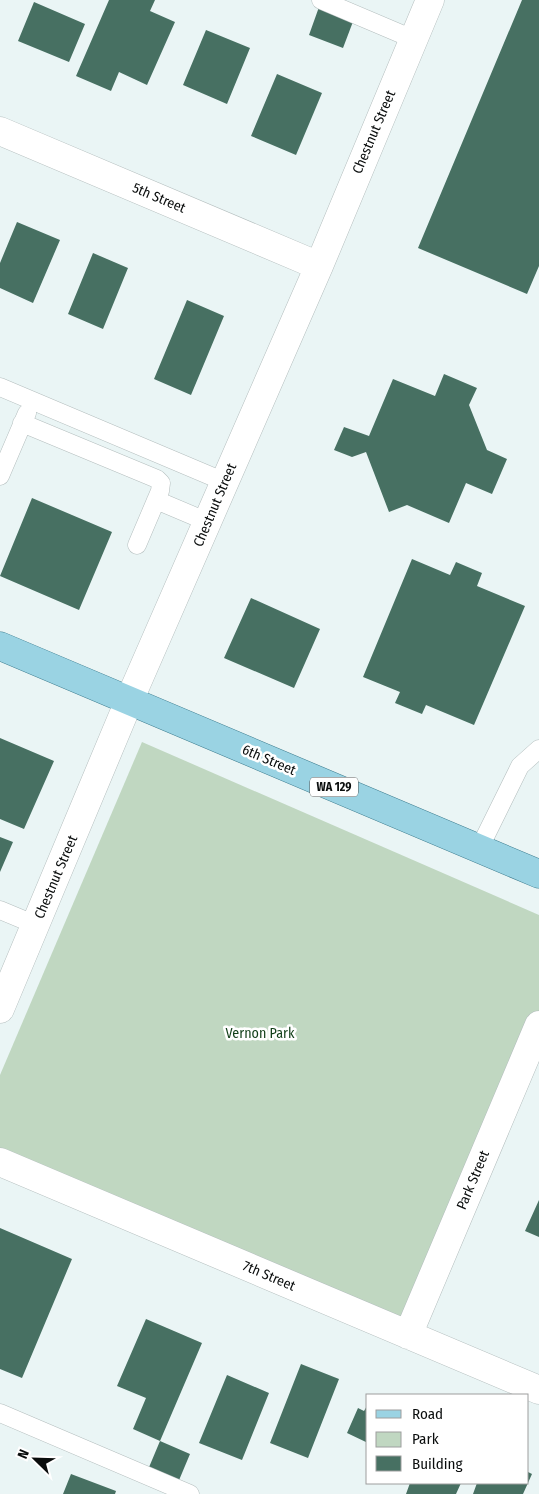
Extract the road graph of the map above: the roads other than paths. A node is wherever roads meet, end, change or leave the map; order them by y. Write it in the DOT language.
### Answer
graph roads {
  1 [pos="321,0"];
  2 [pos="430,0"];
  3 [pos="413,39"];
  4 [pos="0,131"];
  5 [pos="319,266"];
  6 [pos="0,387"];
  7 [pos="33,401"];
  8 [pos="22,424"];
  9 [pos="0,476"];
  10 [pos="225,482"];
  11 [pos="156,500"];
  12 [pos="208,522"];
  13 [pos="137,545"];
  14 [pos="0,646"];
  15 [pos="130,701"];
  16 [pos="539,749"];
  17 [pos="479,849"];
  18 [pos="539,874"];
  19 [pos="0,910"];
  20 [pos="36,925"];
  21 [pos="0,1009"];
  22 [pos="539,1025"];
  23 [pos="0,1162"];
  24 [pos="408,1335"];
  25 [pos="539,1390"];
  26 [pos="0,1413"];
  27 [pos="190,1494"];
  1 -- 3 [label="lane"];
  2 -- 3 [label="street, Chestnut Street"];
  3 -- 5 [label="street, Chestnut Street"];
  4 -- 5 [label="street, 5th Street"];
  5 -- 10 [label="street, Chestnut Street"];
  6 -- 7 [label="lane"];
  7 -- 8 [label="lane"];
  7 -- 10 [label="lane"];
  8 -- 9 [label="lane"];
  8 -- 11 [label="lane"];
  10 -- 12 [label="street, Chestnut Street"];
  11 -- 12 [label="lane"];
  11 -- 13 [label="lane"];
  12 -- 15 [label="street, Chestnut Street"];
  14 -- 15 [label="main road, 6th Street / WA 129"];
  15 -- 17 [label="main road, 6th Street / WA 129"];
  15 -- 20 [label="street, Chestnut Street"];
  16 -- 17 [label="lane"];
  17 -- 18 [label="main road, 6th Street / WA 129"];
  19 -- 20 [label="lane"];
  20 -- 21 [label="street, Chestnut Street"];
  22 -- 24 [label="street, Park Street"];
  23 -- 24 [label="street, 7th Street"];
  24 -- 25 [label="street, 7th Street"];
  26 -- 27 [label="lane"];
}
